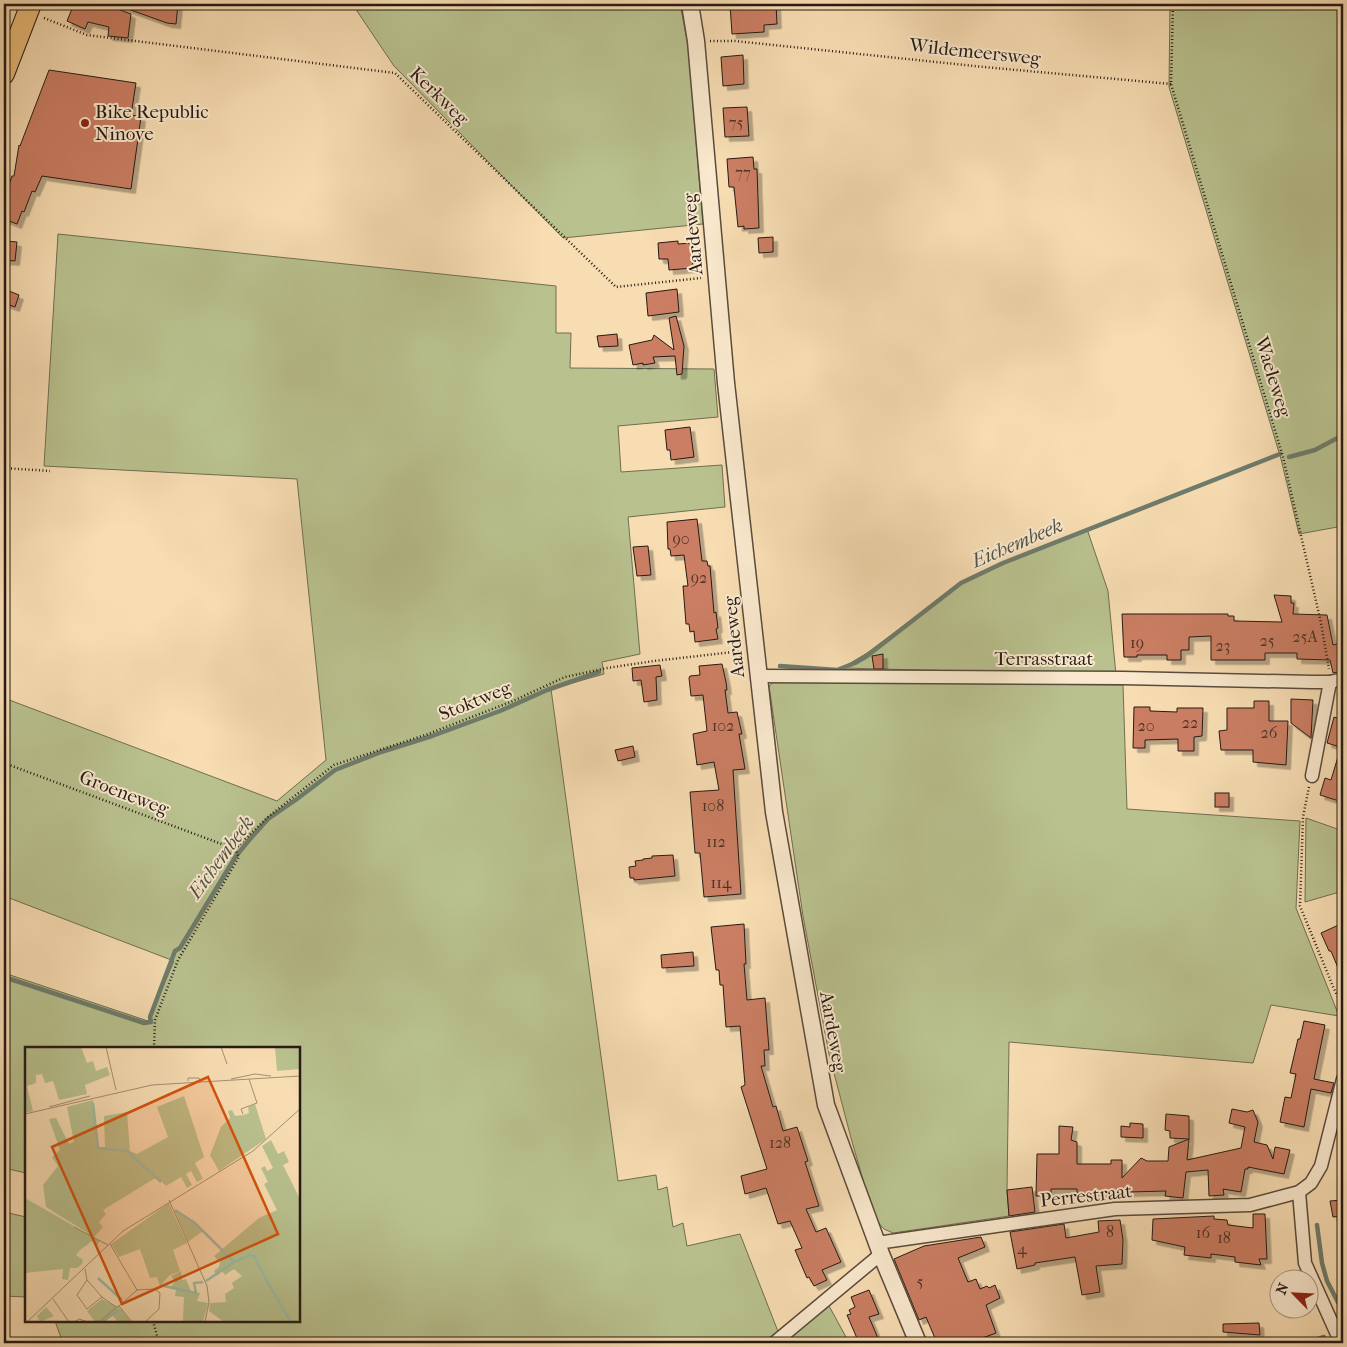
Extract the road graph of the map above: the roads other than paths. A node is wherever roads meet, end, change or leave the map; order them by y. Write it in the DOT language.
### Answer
graph roads {
  1 [pos="690,4"];
  2 [pos="27,6"];
  3 [pos="4,54"];
  4 [pos="4,74"];
  5 [pos="758,676"];
  6 [pos="1343,679"];
  7 [pos="1330,682"];
  8 [pos="1312,776"];
  9 [pos="1343,1079"];
  10 [pos="1300,1192"];
  11 [pos="879,1248"];
  12 [pos="774,1343"];
  13 [pos="918,1343"];
  14 [pos="1341,1343"];
  1 -- 5 [label="street, Aardeweg"];
  2 -- 3 [label="main road"];
  2 -- 4 [label="main road"];
  5 -- 7 [label="street, Terrasstraat"];
  5 -- 11 [label="street, Aardeweg"];
  6 -- 7 [label="street, Terrasstraat"];
  7 -- 8 [label="street"];
  9 -- 10 [label="street"];
  10 -- 11 [label="street, Perrestraat"];
  10 -- 14 [label="street"];
  11 -- 12 [label="street"];
  11 -- 13 [label="street, Aardeweg"];
}
